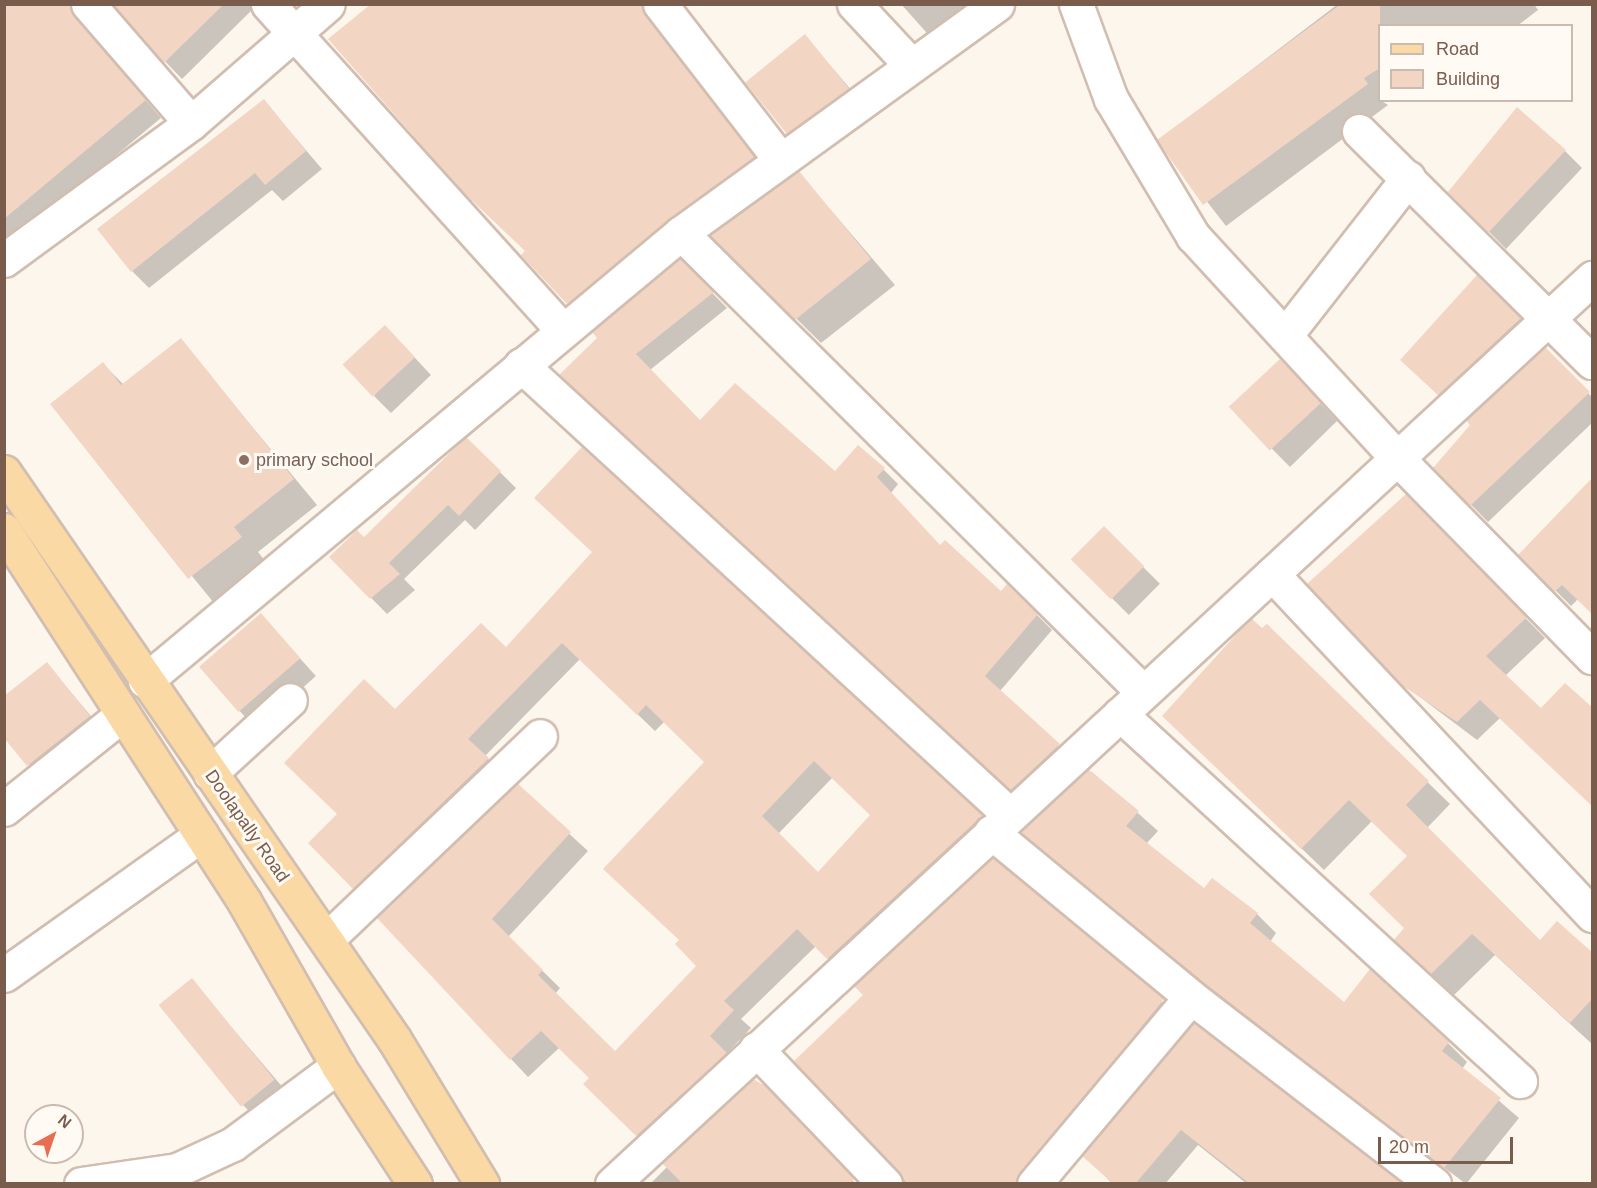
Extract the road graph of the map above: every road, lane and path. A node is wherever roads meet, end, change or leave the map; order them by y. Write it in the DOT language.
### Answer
graph roads {
  1 [pos="88,4"];
  2 [pos="268,4"];
  3 [pos="328,4"];
  4 [pos="660,4"];
  5 [pos="855,4"];
  6 [pos="997,4"];
  7 [pos="1076,4"];
  8 [pos="294,34"];
  9 [pos="911,64"];
  10 [pos="191,123"];
  11 [pos="1359,131"];
  12 [pos="780,159"];
  13 [pos="1408,178"];
  14 [pos="681,233"];
  15 [pos="4,260"];
  16 [pos="1593,278"];
  17 [pos="1551,316"];
  18 [pos="563,331"];
  19 [pos="1287,333"];
  20 [pos="1593,362"];
  21 [pos="521,365"];
  22 [pos="1397,459"];
  23 [pos="4,472"];
  24 [pos="4,530"];
  25 [pos="1272,574"];
  26 [pos="1593,657"];
  27 [pos="145,681"];
  28 [pos="290,700"];
  29 [pos="1131,703"];
  30 [pos="123,714"];
  31 [pos="540,735"];
  32 [pos="210,773"];
  33 [pos="4,809"];
  34 [pos="1000,824"];
  35 [pos="201,835"];
  36 [pos="1593,915"];
  37 [pos="327,939"];
  38 [pos="4,975"];
  39 [pos="1191,997"];
  40 [pos="756,1048"];
  41 [pos="338,1066"];
  42 [pos="1520,1081"];
  43 [pos="1042,1181"];
  44 [pos="81,1184"];
  45 [pos="415,1184"];
  46 [pos="482,1184"];
  47 [pos="612,1184"];
  48 [pos="885,1184"];
  49 [pos="1434,1184"];
  1 -- 10 [label="street"];
  2 -- 8 [label="street"];
  3 -- 8 [label="street"];
  4 -- 12 [label="street"];
  5 -- 9 [label="street"];
  6 -- 9 [label="street"];
  7 -- 19 [label="street"];
  8 -- 10 [label="street"];
  8 -- 18 [label="street"];
  9 -- 12 [label="street"];
  10 -- 15 [label="street"];
  11 -- 13 [label="street"];
  12 -- 14 [label="street"];
  13 -- 17 [label="street"];
  13 -- 19 [label="street"];
  14 -- 18 [label="street"];
  14 -- 29 [label="street"];
  16 -- 17 [label="street"];
  17 -- 20 [label="street"];
  17 -- 22 [label="street"];
  18 -- 21 [label="street"];
  19 -- 22 [label="street"];
  21 -- 27 [label="street"];
  21 -- 34 [label="street"];
  22 -- 25 [label="street"];
  22 -- 26 [label="street"];
  23 -- 27 [label="main road, Doolapally Road"];
  24 -- 30 [label="main road"];
  25 -- 29 [label="street"];
  25 -- 36 [label="street"];
  27 -- 32 [label="main road, Doolapally Road"];
  28 -- 32 [label="street"];
  29 -- 34 [label="street"];
  29 -- 42 [label="street"];
  30 -- 33 [label="street"];
  30 -- 35 [label="main road"];
  31 -- 37 [label="street"];
  32 -- 37 [label="main road, Doolapally Road"];
  34 -- 39 [label="street"];
  34 -- 40 [label="street"];
  35 -- 38 [label="street"];
  35 -- 41 [label="main road"];
  37 -- 46 [label="main road, Doolapally Road"];
  39 -- 43 [label="street"];
  39 -- 49 [label="street"];
  40 -- 47 [label="street"];
  40 -- 48 [label="street"];
  41 -- 44 [label="street"];
  41 -- 45 [label="main road"];
}
